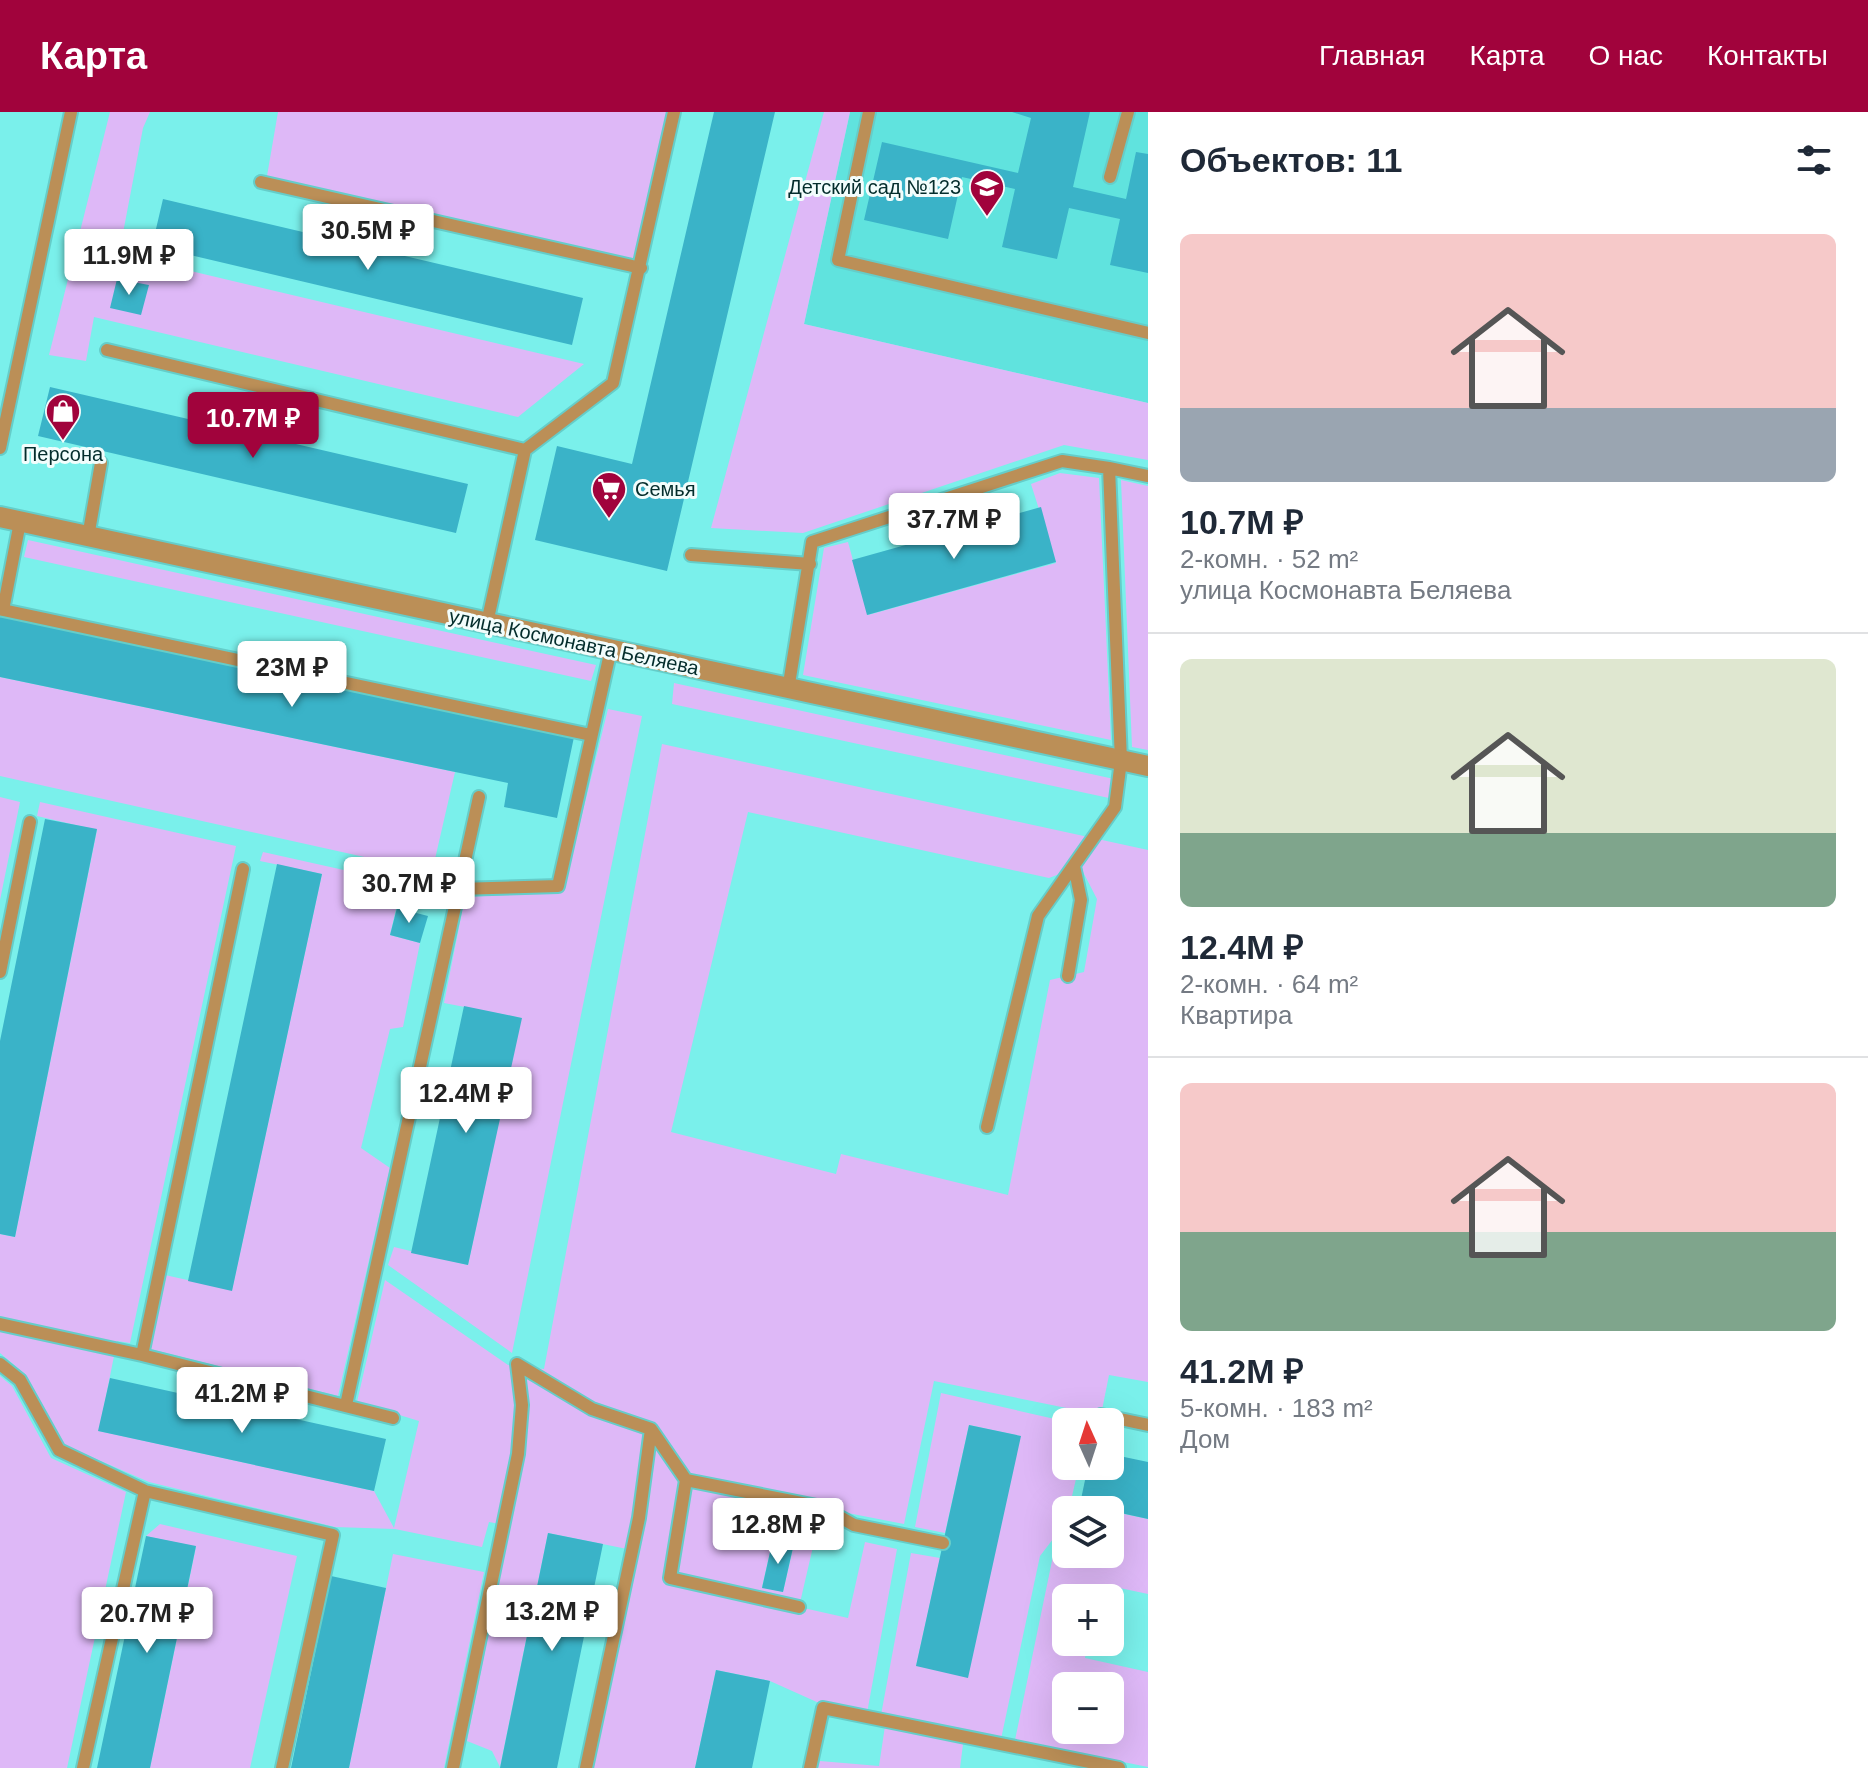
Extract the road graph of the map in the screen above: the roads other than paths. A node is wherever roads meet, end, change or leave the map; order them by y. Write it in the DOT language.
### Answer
graph roads {
  1 [pos="71,112"];
  2 [pos="674,112"];
  3 [pos="869,112"];
  4 [pos="1128,112"];
  5 [pos="1110,177"];
  6 [pos="261,182"];
  7 [pos="641,268"];
  8 [pos="1148,333"];
  9 [pos="107,350"];
  10 [pos="0,448"];
  11 [pos="525,450"];
  12 [pos="101,463"];
  13 [pos="1109,468"];
  14 [pos="1148,476"];
  15 [pos="10,520"];
  16 [pos="88,537"];
  17 [pos="691,555"];
  18 [pos="810,564"];
  19 [pos="487,623"];
  20 [pos="611,649"];
  21 [pos="788,690"];
  22 [pos="591,735"];
  23 [pos="1121,761"];
  24 [pos="1148,766"];
  25 [pos="479,797"];
  26 [pos="30,822"];
  27 [pos="1074,866"];
  28 [pos="243,869"];
  29 [pos="406,875"];
  30 [pos="457,889"];
  31 [pos="0,972"];
  32 [pos="1068,976"];
  33 [pos="987,1127"];
  34 [pos="0,1324"];
  35 [pos="142,1355"];
  36 [pos="0,1364"];
  37 [pos="346,1405"];
  38 [pos="393,1418"];
  39 [pos="1124,1420"];
  40 [pos="1148,1425"];
  41 [pos="651,1429"];
  42 [pos="686,1480"];
  43 [pos="145,1491"];
  44 [pos="943,1543"];
  45 [pos="799,1607"];
  46 [pos="83,1768"];
  47 [pos="282,1768"];
  48 [pos="453,1768"];
  49 [pos="586,1768"];
  50 [pos="810,1768"];
  51 [pos="1119,1768"];
  1 -- 10 [label="lane"];
  2 -- 7 [label="lane"];
  3 -- 8 [label="lane"];
  4 -- 5 [label="lane"];
  6 -- 7 [label="lane"];
  7 -- 11 [label="lane"];
  9 -- 11 [label="lane"];
  11 -- 19 [label="lane"];
  12 -- 16 [label="lane"];
  13 -- 14 [label="lane"];
  13 -- 18 [label="lane"];
  13 -- 23 [label="lane"];
  15 -- 16 [label="street, улица Космонавта Беляева"];
  15 -- 22 [label="lane"];
  16 -- 19 [label="street, улица Космонавта Беляева"];
  17 -- 18 [label="lane"];
  18 -- 21 [label="lane"];
  19 -- 20 [label="street, улица Космонавта Беляева"];
  20 -- 21 [label="street, улица Космонавта Беляева"];
  20 -- 22 [label="lane"];
  21 -- 23 [label="street, улица Космонавта Беляева"];
  22 -- 30 [label="lane"];
  23 -- 24 [label="street, улица Космонавта Беляева"];
  23 -- 27 [label="lane"];
  25 -- 30 [label="lane"];
  26 -- 31 [label="lane"];
  27 -- 32 [label="lane"];
  27 -- 33 [label="lane"];
  28 -- 35 [label="lane"];
  29 -- 30 [label="lane"];
  30 -- 37 [label="lane"];
  34 -- 35 [label="lane"];
  35 -- 37 [label="lane"];
  36 -- 43 [label="lane"];
  37 -- 38 [label="lane"];
  39 -- 40 [label="lane"];
  41 -- 42 [label="lane"];
  41 -- 48 [label="lane"];
  41 -- 49 [label="lane"];
  42 -- 44 [label="lane"];
  42 -- 45 [label="lane"];
  43 -- 46 [label="lane"];
  43 -- 47 [label="lane"];
  50 -- 51 [label="lane"];
}
